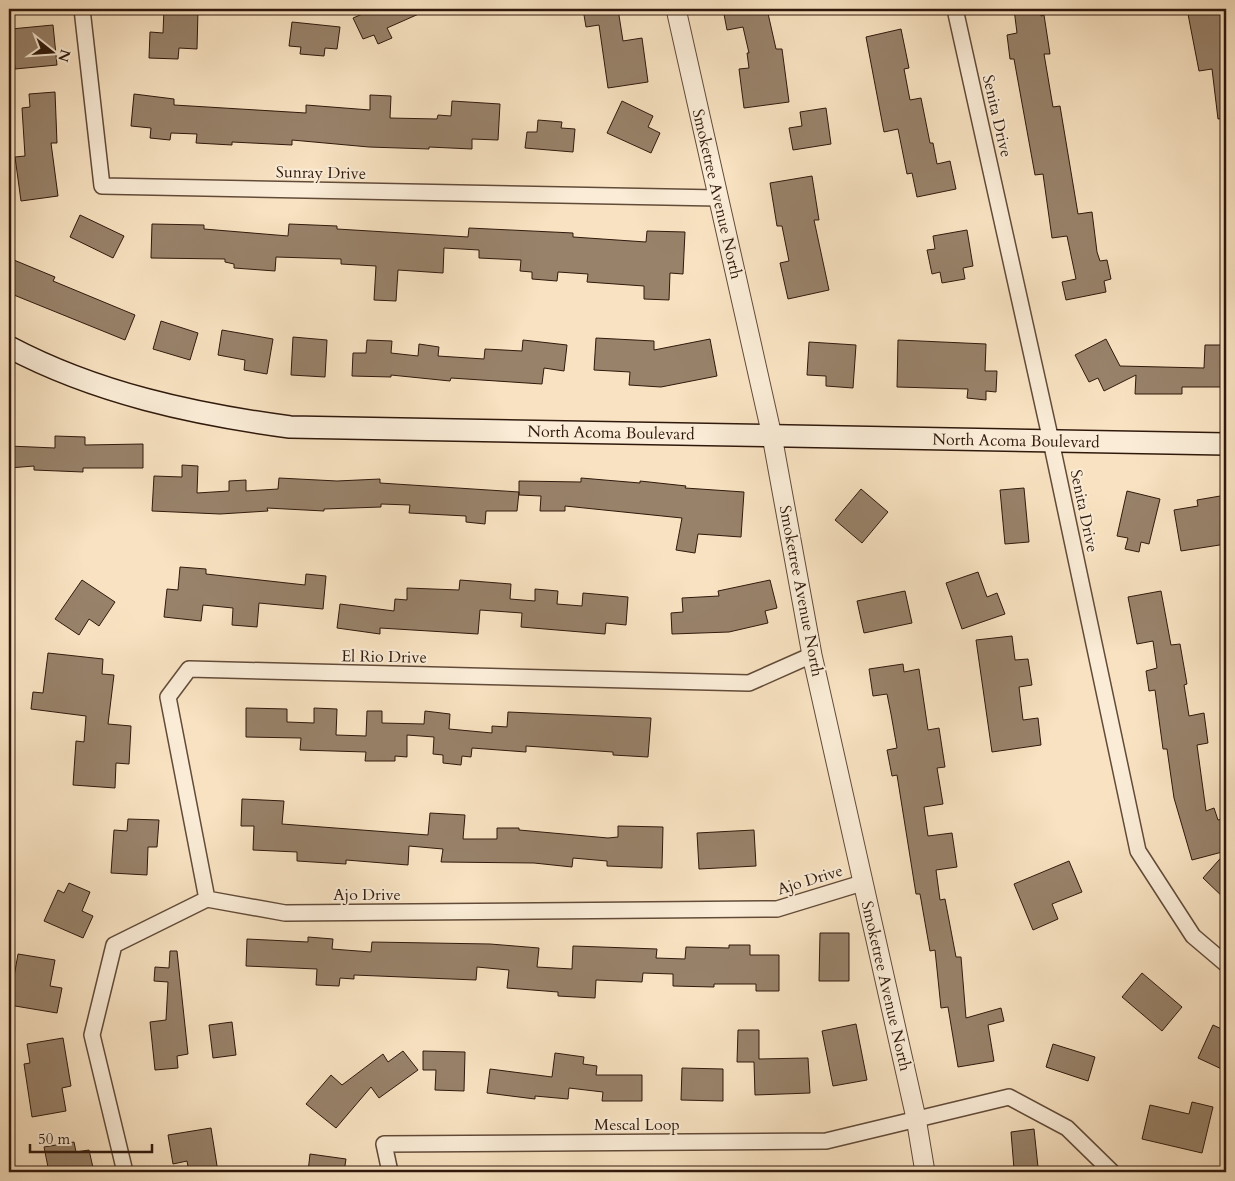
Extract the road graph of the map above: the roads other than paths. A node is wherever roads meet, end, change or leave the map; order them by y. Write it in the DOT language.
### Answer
graph roads {
  1 [pos="82,9"];
  2 [pos="676,9"];
  3 [pos="955,9"];
  4 [pos="718,198"];
  5 [pos="9,347"];
  6 [pos="772,436"];
  7 [pos="1052,441"];
  8 [pos="1226,444"];
  9 [pos="812,655"];
  10 [pos="862,883"];
  11 [pos="207,899"];
  12 [pos="1226,964"];
  13 [pos="916,1118"];
  14 [pos="125,1172"];
  15 [pos="390,1172"];
  16 [pos="925,1172"];
  17 [pos="1112,1172"];
  1 -- 4 [label="street, Sunray Drive"];
  2 -- 4 [label="street, Smoketree Avenue North"];
  3 -- 7 [label="street, Senita Drive"];
  4 -- 6 [label="street, Smoketree Avenue North"];
  5 -- 6 [label="main road, North Acoma Boulevard"];
  6 -- 7 [label="main road, North Acoma Boulevard"];
  6 -- 9 [label="street, Smoketree Avenue North"];
  7 -- 8 [label="main road, North Acoma Boulevard"];
  7 -- 12 [label="street, Senita Drive"];
  9 -- 10 [label="street, Smoketree Avenue North"];
  9 -- 11 [label="street, El Rio Drive"];
  10 -- 11 [label="street, Ajo Drive"];
  10 -- 13 [label="street, Smoketree Avenue North"];
  11 -- 14 [label="street"];
  13 -- 15 [label="street, Mescal Loop"];
  13 -- 16 [label="street, Smoketree Avenue North"];
  13 -- 17 [label="street"];
}
